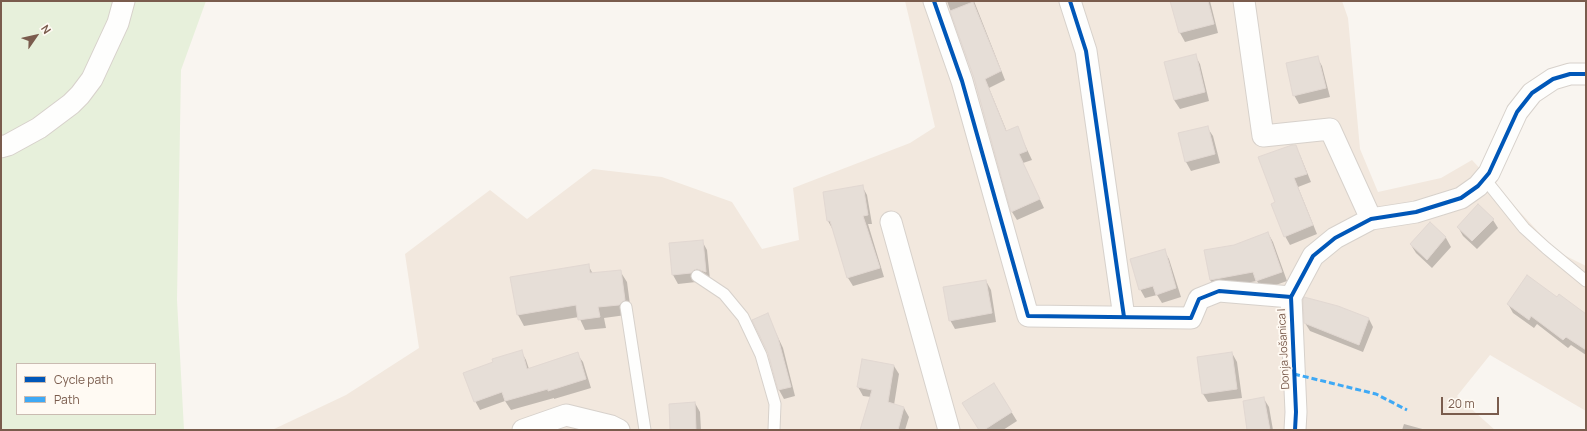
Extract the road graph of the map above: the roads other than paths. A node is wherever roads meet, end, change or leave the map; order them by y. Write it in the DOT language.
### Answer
graph roads {
  1 [pos="124,1"];
  2 [pos="934,1"];
  3 [pos="1070,1"];
  4 [pos="1244,1"];
  5 [pos="1586,74"];
  6 [pos="1,147"];
  7 [pos="1484,178"];
  8 [pos="1371,219"];
  9 [pos="891,222"];
  10 [pos="697,276"];
  11 [pos="1586,281"];
  12 [pos="1291,298"];
  13 [pos="626,307"];
  14 [pos="1124,317"];
  15 [pos="1296,421"];
  16 [pos="523,430"];
  17 [pos="619,430"];
  18 [pos="645,430"];
  19 [pos="774,430"];
  20 [pos="948,430"];
  1 -- 6 [label="street"];
  2 -- 14 [label="street"];
  3 -- 14 [label="street"];
  4 -- 8 [label="street"];
  5 -- 7 [label="street, Donja Jošanica I"];
  7 -- 8 [label="street, Donja Jošanica I"];
  7 -- 11 [label="lane"];
  8 -- 12 [label="street, Donja Jošanica I"];
  9 -- 20 [label="street"];
  10 -- 19 [label="lane"];
  12 -- 14 [label="street"];
  12 -- 15 [label="street, Donja Jošanica I"];
  13 -- 18 [label="lane"];
  16 -- 17 [label="street"];
}
